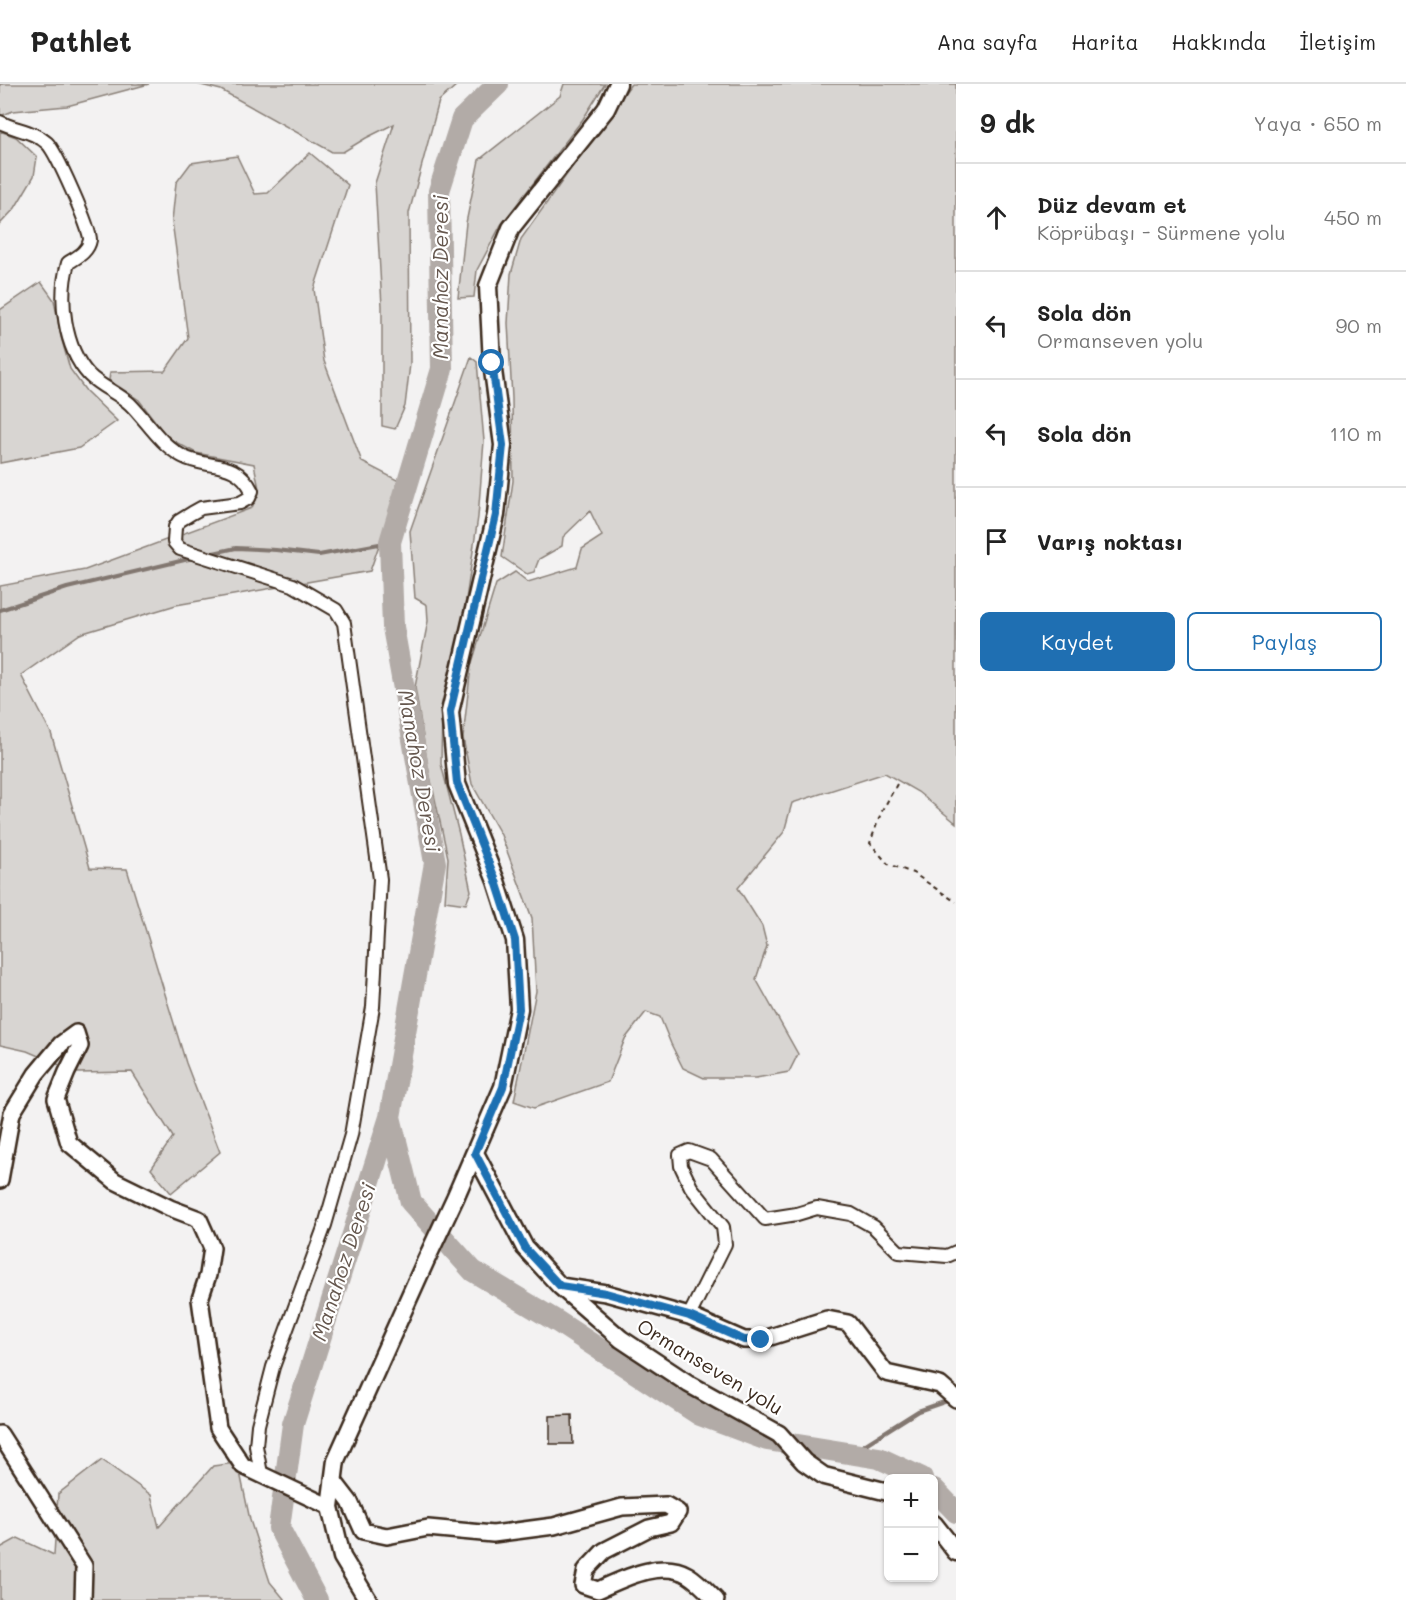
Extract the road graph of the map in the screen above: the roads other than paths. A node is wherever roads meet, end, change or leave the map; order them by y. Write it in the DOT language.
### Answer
graph roads {
  1 [pos="618,84"];
  2 [pos="0,122"];
  3 [pos="475,1153"];
  4 [pos="0,1180"];
  5 [pos="956,1252"];
  6 [pos="560,1286"];
  7 [pos="689,1316"];
  8 [pos="956,1399"];
  9 [pos="0,1434"];
  10 [pos="261,1474"];
  11 [pos="333,1480"];
  12 [pos="884,1491"];
  13 [pos="330,1507"];
  14 [pos="938,1528"];
  15 [pos="956,1552"];
  16 [pos="83,1600"];
  17 [pos="368,1600"];
  18 [pos="716,1600"];
  1 -- 3 [label="main road"];
  2 -- 10 [label="street"];
  3 -- 6 [label="main road, Ormanseven yolu"];
  3 -- 11 [label="main road"];
  4 -- 10 [label="street"];
  5 -- 7 [label="street"];
  6 -- 7 [label="street"];
  6 -- 12 [label="main road, Ormanseven yolu"];
  7 -- 8 [label="street"];
  9 -- 16 [label="street"];
  10 -- 13 [label="street"];
  11 -- 13 [label="main road"];
  11 -- 18 [label="street"];
  13 -- 17 [label="main road"];
  14 -- 15 [label="main road"];
}
